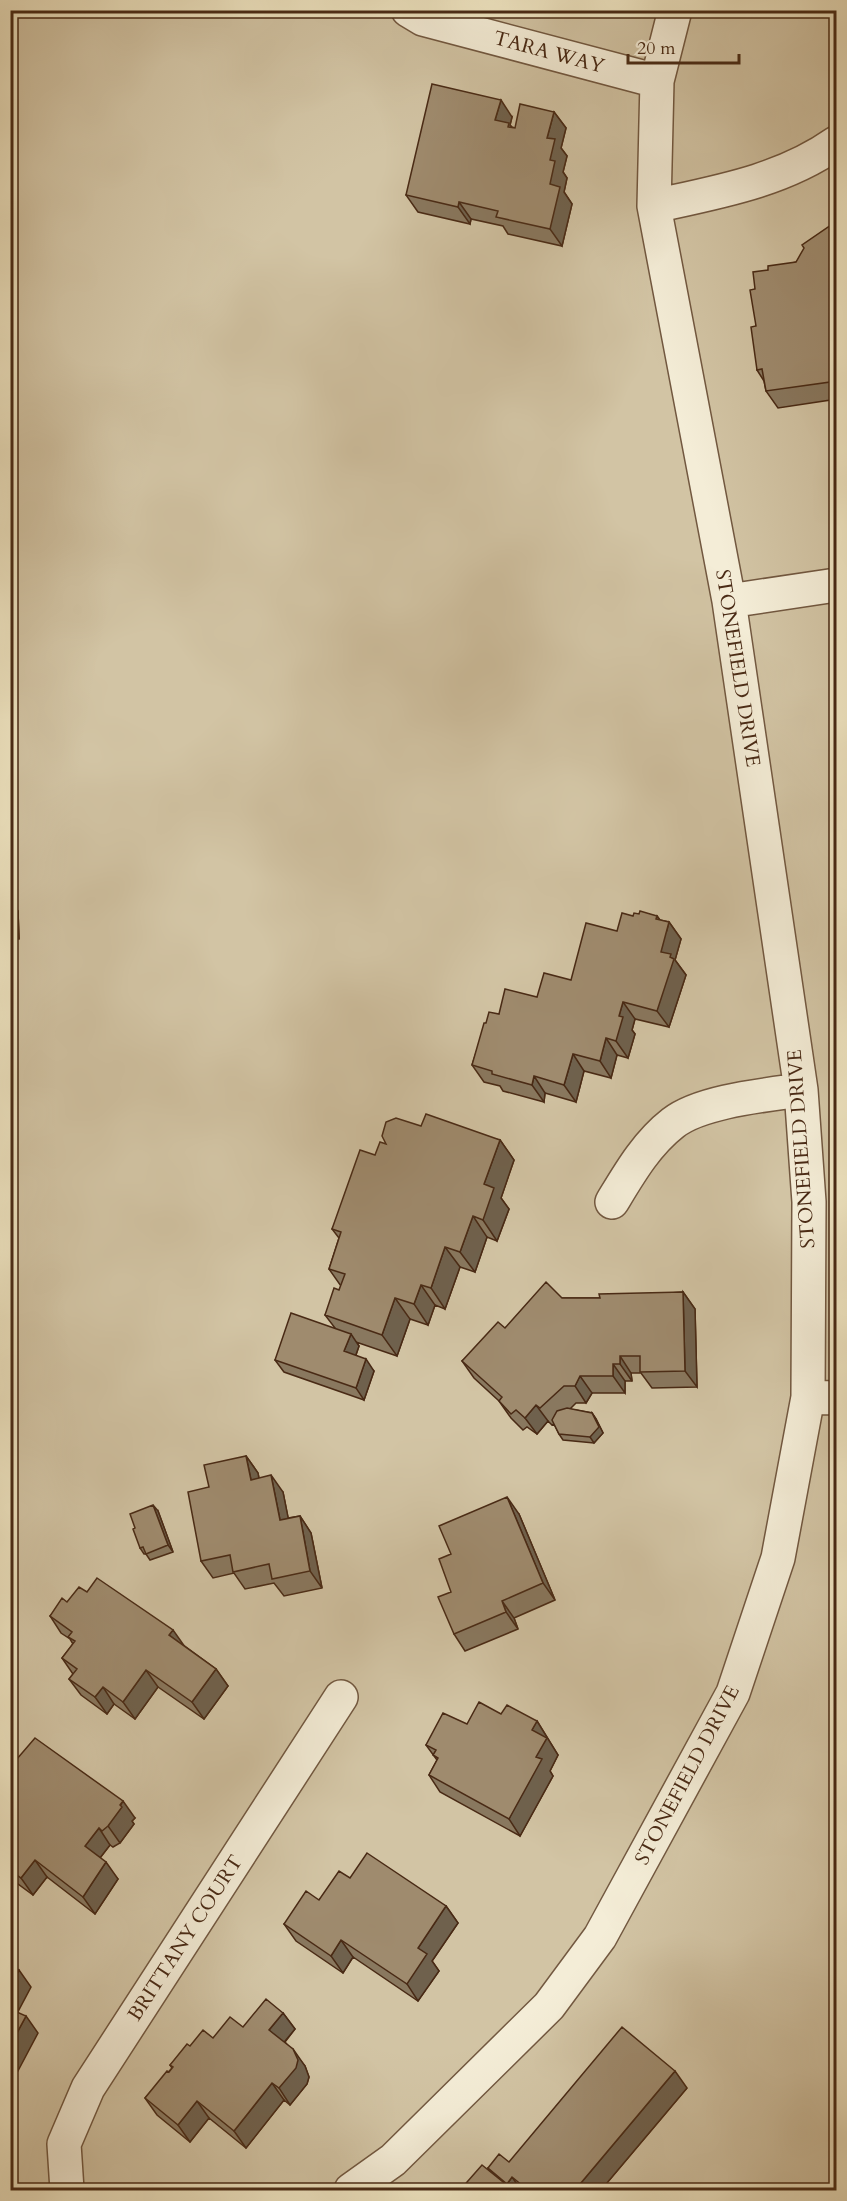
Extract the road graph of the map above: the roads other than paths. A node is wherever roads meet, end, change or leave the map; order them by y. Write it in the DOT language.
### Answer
graph roads {
  1 [pos="408,10"];
  2 [pos="675,10"];
  3 [pos="657,81"];
  4 [pos="837,143"];
  5 [pos="654,206"];
  6 [pos="837,585"];
  7 [pos="729,601"];
  8 [pos="801,1090"];
  9 [pos="612,1202"];
  10 [pos="822,1397"];
  11 [pos="341,1697"];
  12 [pos="67,2190"];
  13 [pos="351,2190"];
  1 -- 3 [label="street, TARA WAY"];
  2 -- 3 [label="street, STONEFIELD DRIVE"];
  3 -- 5 [label="street, STONEFIELD DRIVE"];
  4 -- 5 [label="street"];
  5 -- 7 [label="street, STONEFIELD DRIVE"];
  6 -- 7 [label="street"];
  7 -- 8 [label="street, STONEFIELD DRIVE"];
  8 -- 9 [label="street"];
  8 -- 10 [label="street, STONEFIELD DRIVE"];
  10 -- 13 [label="street, STONEFIELD DRIVE"];
  11 -- 12 [label="street, BRITTANY COURT"];
}
